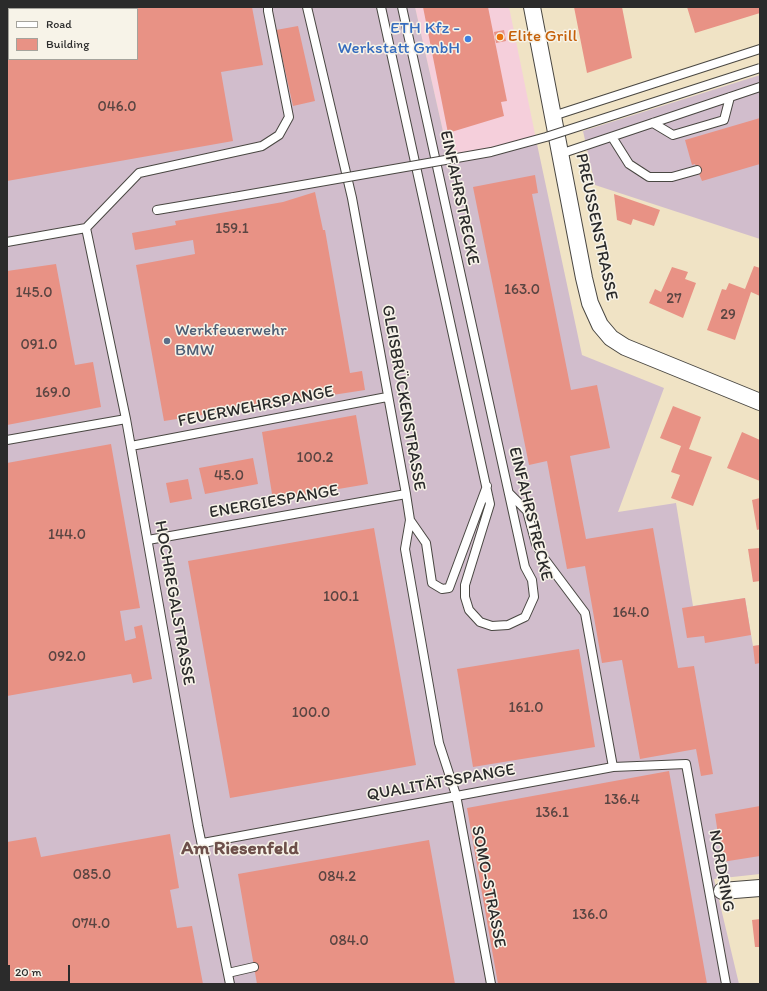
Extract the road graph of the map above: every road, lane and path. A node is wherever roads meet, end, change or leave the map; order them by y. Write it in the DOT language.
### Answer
graph roads {
  1 [pos="268,7"];
  2 [pos="306,7"];
  3 [pos="381,7"];
  4 [pos="402,7"];
  5 [pos="532,7"];
  6 [pos="760,49"];
  7 [pos="760,68"];
  8 [pos="760,87"];
  9 [pos="730,97"];
  10 [pos="553,116"];
  11 [pos="653,123"];
  12 [pos="612,136"];
  13 [pos="560,154"];
  14 [pos="697,170"];
  15 [pos="157,210"];
  16 [pos="86,228"];
  17 [pos="7,242"];
  18 [pos="387,397"];
  19 [pos="760,402"];
  20 [pos="126,419"];
  21 [pos="7,440"];
  22 [pos="131,446"];
  23 [pos="487,485"];
  24 [pos="508,493"];
  25 [pos="406,494"];
  26 [pos="410,520"];
  27 [pos="148,540"];
  28 [pos="686,764"];
  29 [pos="613,767"];
  30 [pos="456,795"];
  31 [pos="203,843"];
  32 [pos="760,888"];
  33 [pos="722,890"];
  34 [pos="254,967"];
  35 [pos="228,973"];
  36 [pos="230,984"];
  37 [pos="491,984"];
  38 [pos="726,984"];
  1 -- 16 [label="lane"];
  2 -- 18 [label="lane, GLEISBRÜCKENSTRASSE"];
  3 -- 23 [label="lane, EINFAHRSTRECKE"];
  4 -- 24 [label="lane, EINFAHRSTRECKE"];
  5 -- 10 [label="street, PREUSSENSTRASSE"];
  6 -- 10 [label="lane"];
  7 -- 15 [label="lane, bridge"];
  8 -- 9 [label="lane"];
  9 -- 11 [label="lane"];
  9 -- 11 [label="lane"];
  10 -- 13 [label="street, PREUSSENSTRASSE"];
  11 -- 12 [label="lane"];
  12 -- 13 [label="lane"];
  12 -- 14 [label="lane"];
  13 -- 19 [label="street, PREUSSENSTRASSE"];
  16 -- 17 [label="lane"];
  16 -- 20 [label="lane, HOCHREGALSTRASSE"];
  18 -- 22 [label="lane, FEUERWEHRSPANGE"];
  18 -- 25 [label="lane, GLEISBRÜCKENSTRASSE"];
  20 -- 21 [label="lane"];
  20 -- 22 [label="lane, HOCHREGALSTRASSE"];
  22 -- 27 [label="lane, HOCHREGALSTRASSE"];
  23 -- 24 [label="lane, EINFAHRSTRECKE"];
  23 -- 26 [label="lane"];
  24 -- 29 [label="lane"];
  25 -- 26 [label="lane, GLEISBRÜCKENSTRASSE"];
  25 -- 27 [label="lane, ENERGIESPANGE"];
  26 -- 30 [label="lane, GLEISBRÜCKENSTRASSE"];
  27 -- 31 [label="lane, HOCHREGALSTRASSE"];
  28 -- 29 [label="lane, QUALITÄTSSPANGE"];
  28 -- 38 [label="lane, NORDRING"];
  29 -- 30 [label="lane, QUALITÄTSSPANGE"];
  30 -- 31 [label="lane, QUALITÄTSSPANGE"];
  30 -- 37 [label="lane, SOMO-STRASSE"];
  31 -- 35 [label="lane, HOCHREGALSTRASSE"];
  32 -- 33 [label="street"];
  34 -- 35 [label="lane"];
  35 -- 36 [label="lane, HOCHREGALSTRASSE"];
}
